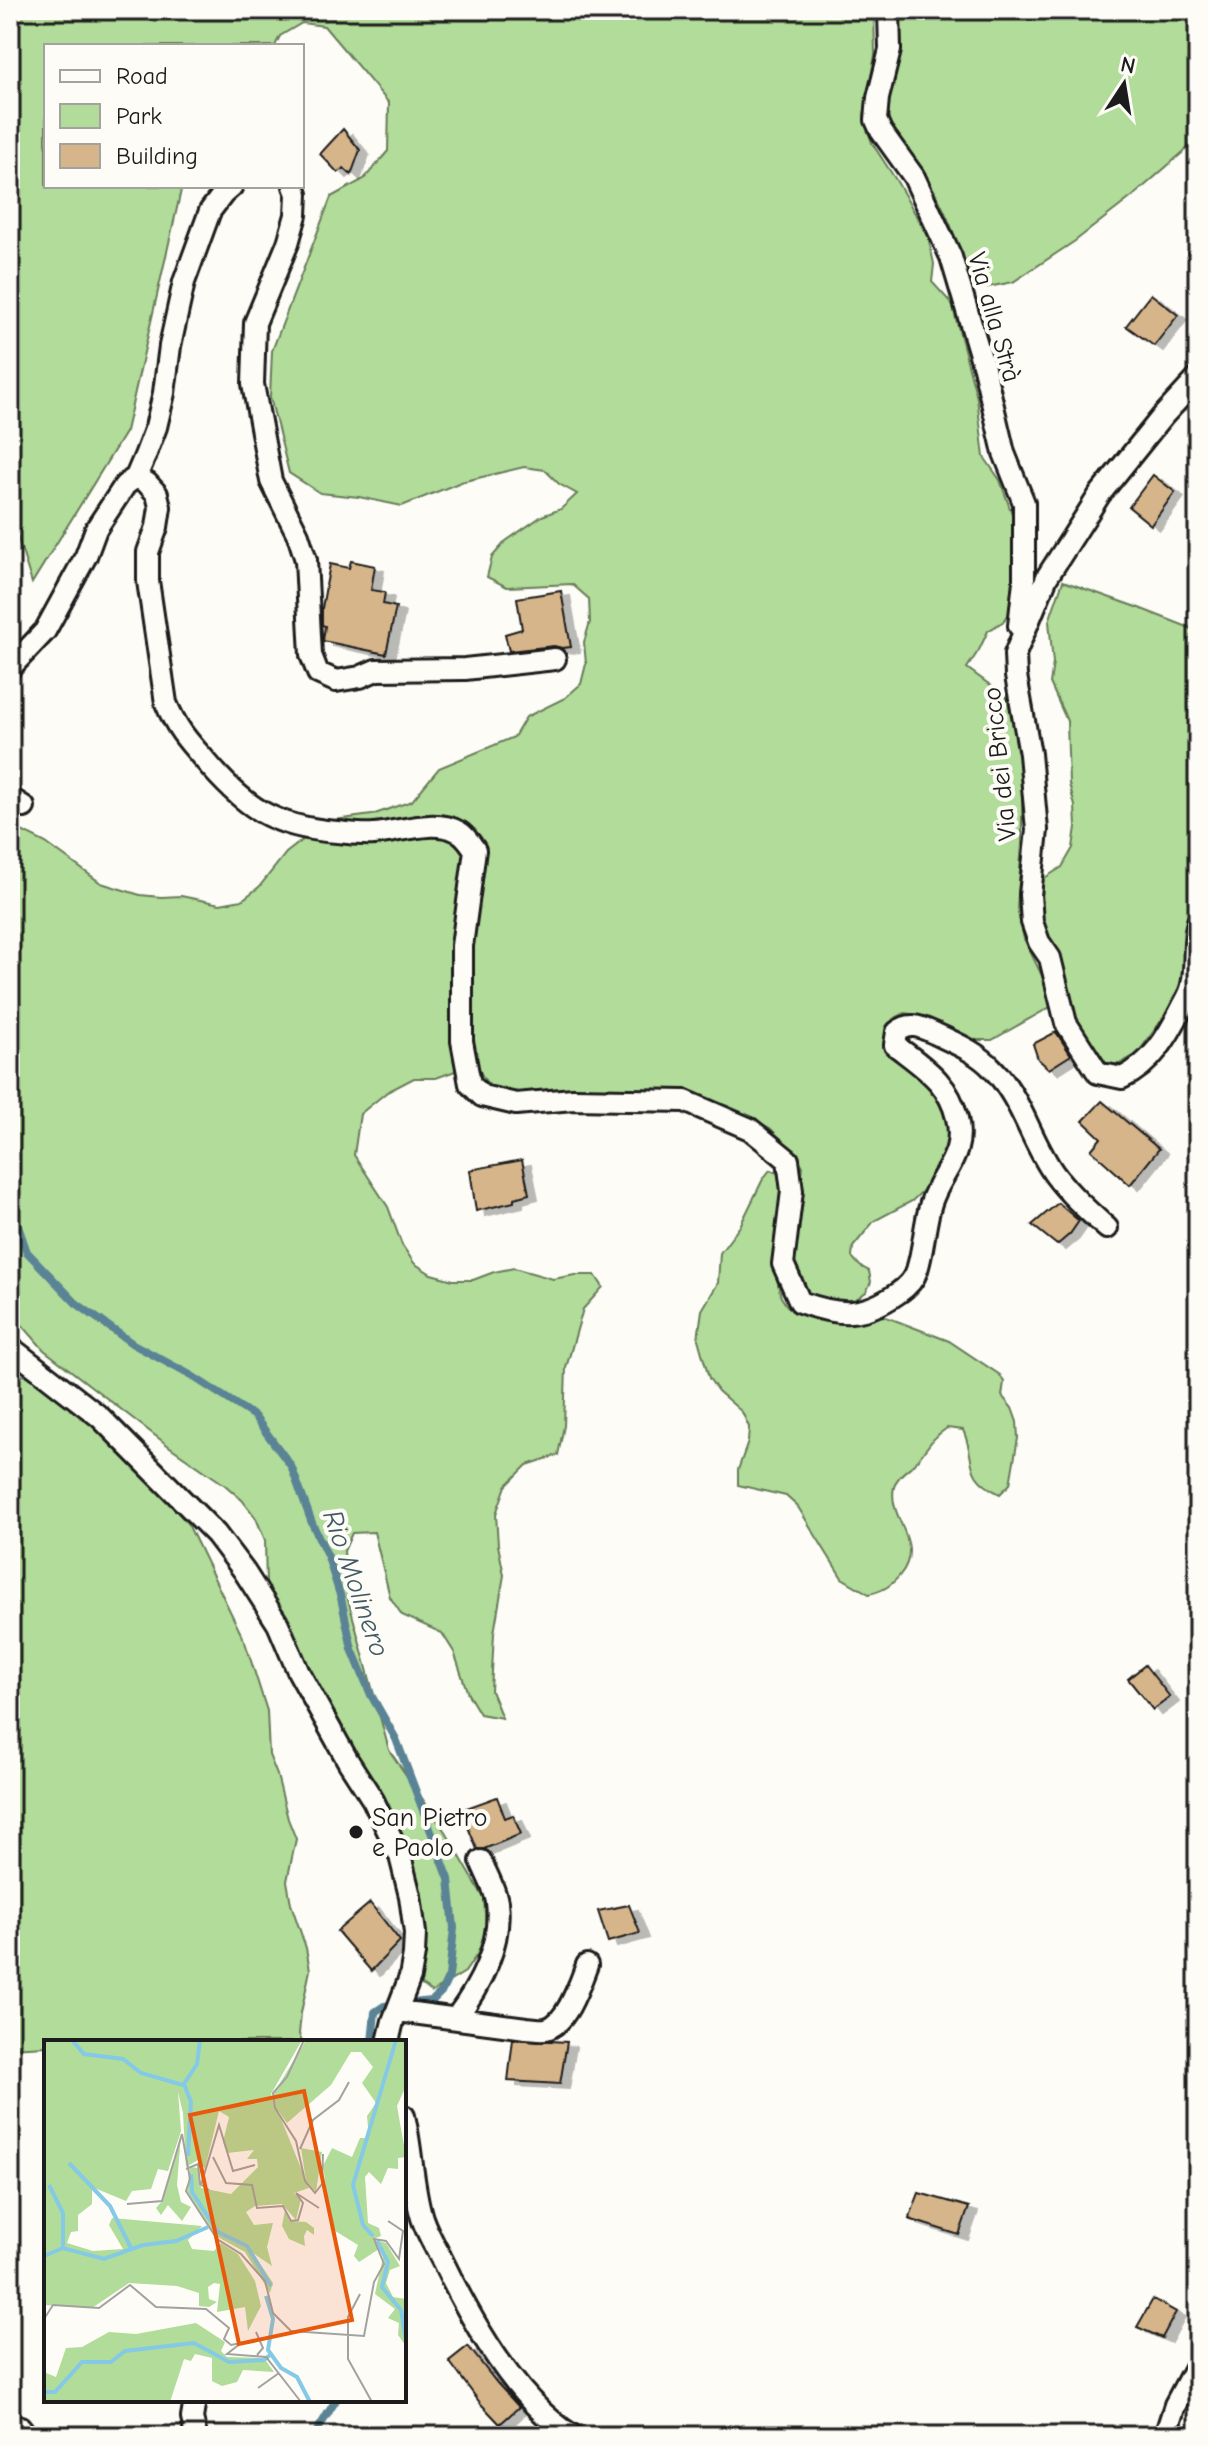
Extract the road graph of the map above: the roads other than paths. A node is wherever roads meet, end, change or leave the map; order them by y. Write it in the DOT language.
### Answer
graph roads {
  1 [pos="889,10"];
  2 [pos="230,188"];
  3 [pos="295,188"];
  4 [pos="1198,378"];
  5 [pos="136,477"];
  6 [pos="1015,654"];
  7 [pos="555,659"];
  8 [pos="10,668"];
  9 [pos="1198,922"];
  10 [pos="1107,1228"];
  11 [pos="10,1345"];
  12 [pos="481,1861"];
  13 [pos="587,1965"];
  14 [pos="401,2002"];
  15 [pos="456,2018"];
  16 [pos="388,2040"];
  17 [pos="406,2127"];
  18 [pos="1198,2362"];
  19 [pos="195,2402"];
  20 [pos="10,2428"];
  21 [pos="27,2436"];
  22 [pos="196,2436"];
  23 [pos="573,2436"];
  24 [pos="1165,2436"];
  1 -- 6 [label="street, Via alla Strà"];
  2 -- 5 [label="street"];
  3 -- 7 [label="street"];
  4 -- 6 [label="street, Via dei Bricco"];
  5 -- 8 [label="street"];
  5 -- 10 [label="street"];
  6 -- 9 [label="street, Via dei Bricco"];
  11 -- 14 [label="street"];
  12 -- 15 [label="street"];
  13 -- 15 [label="street"];
  14 -- 15 [label="street"];
  14 -- 16 [label="street"];
  17 -- 23 [label="street"];
  18 -- 24 [label="street"];
  19 -- 22 [label="street"];
  20 -- 21 [label="street"];
}
